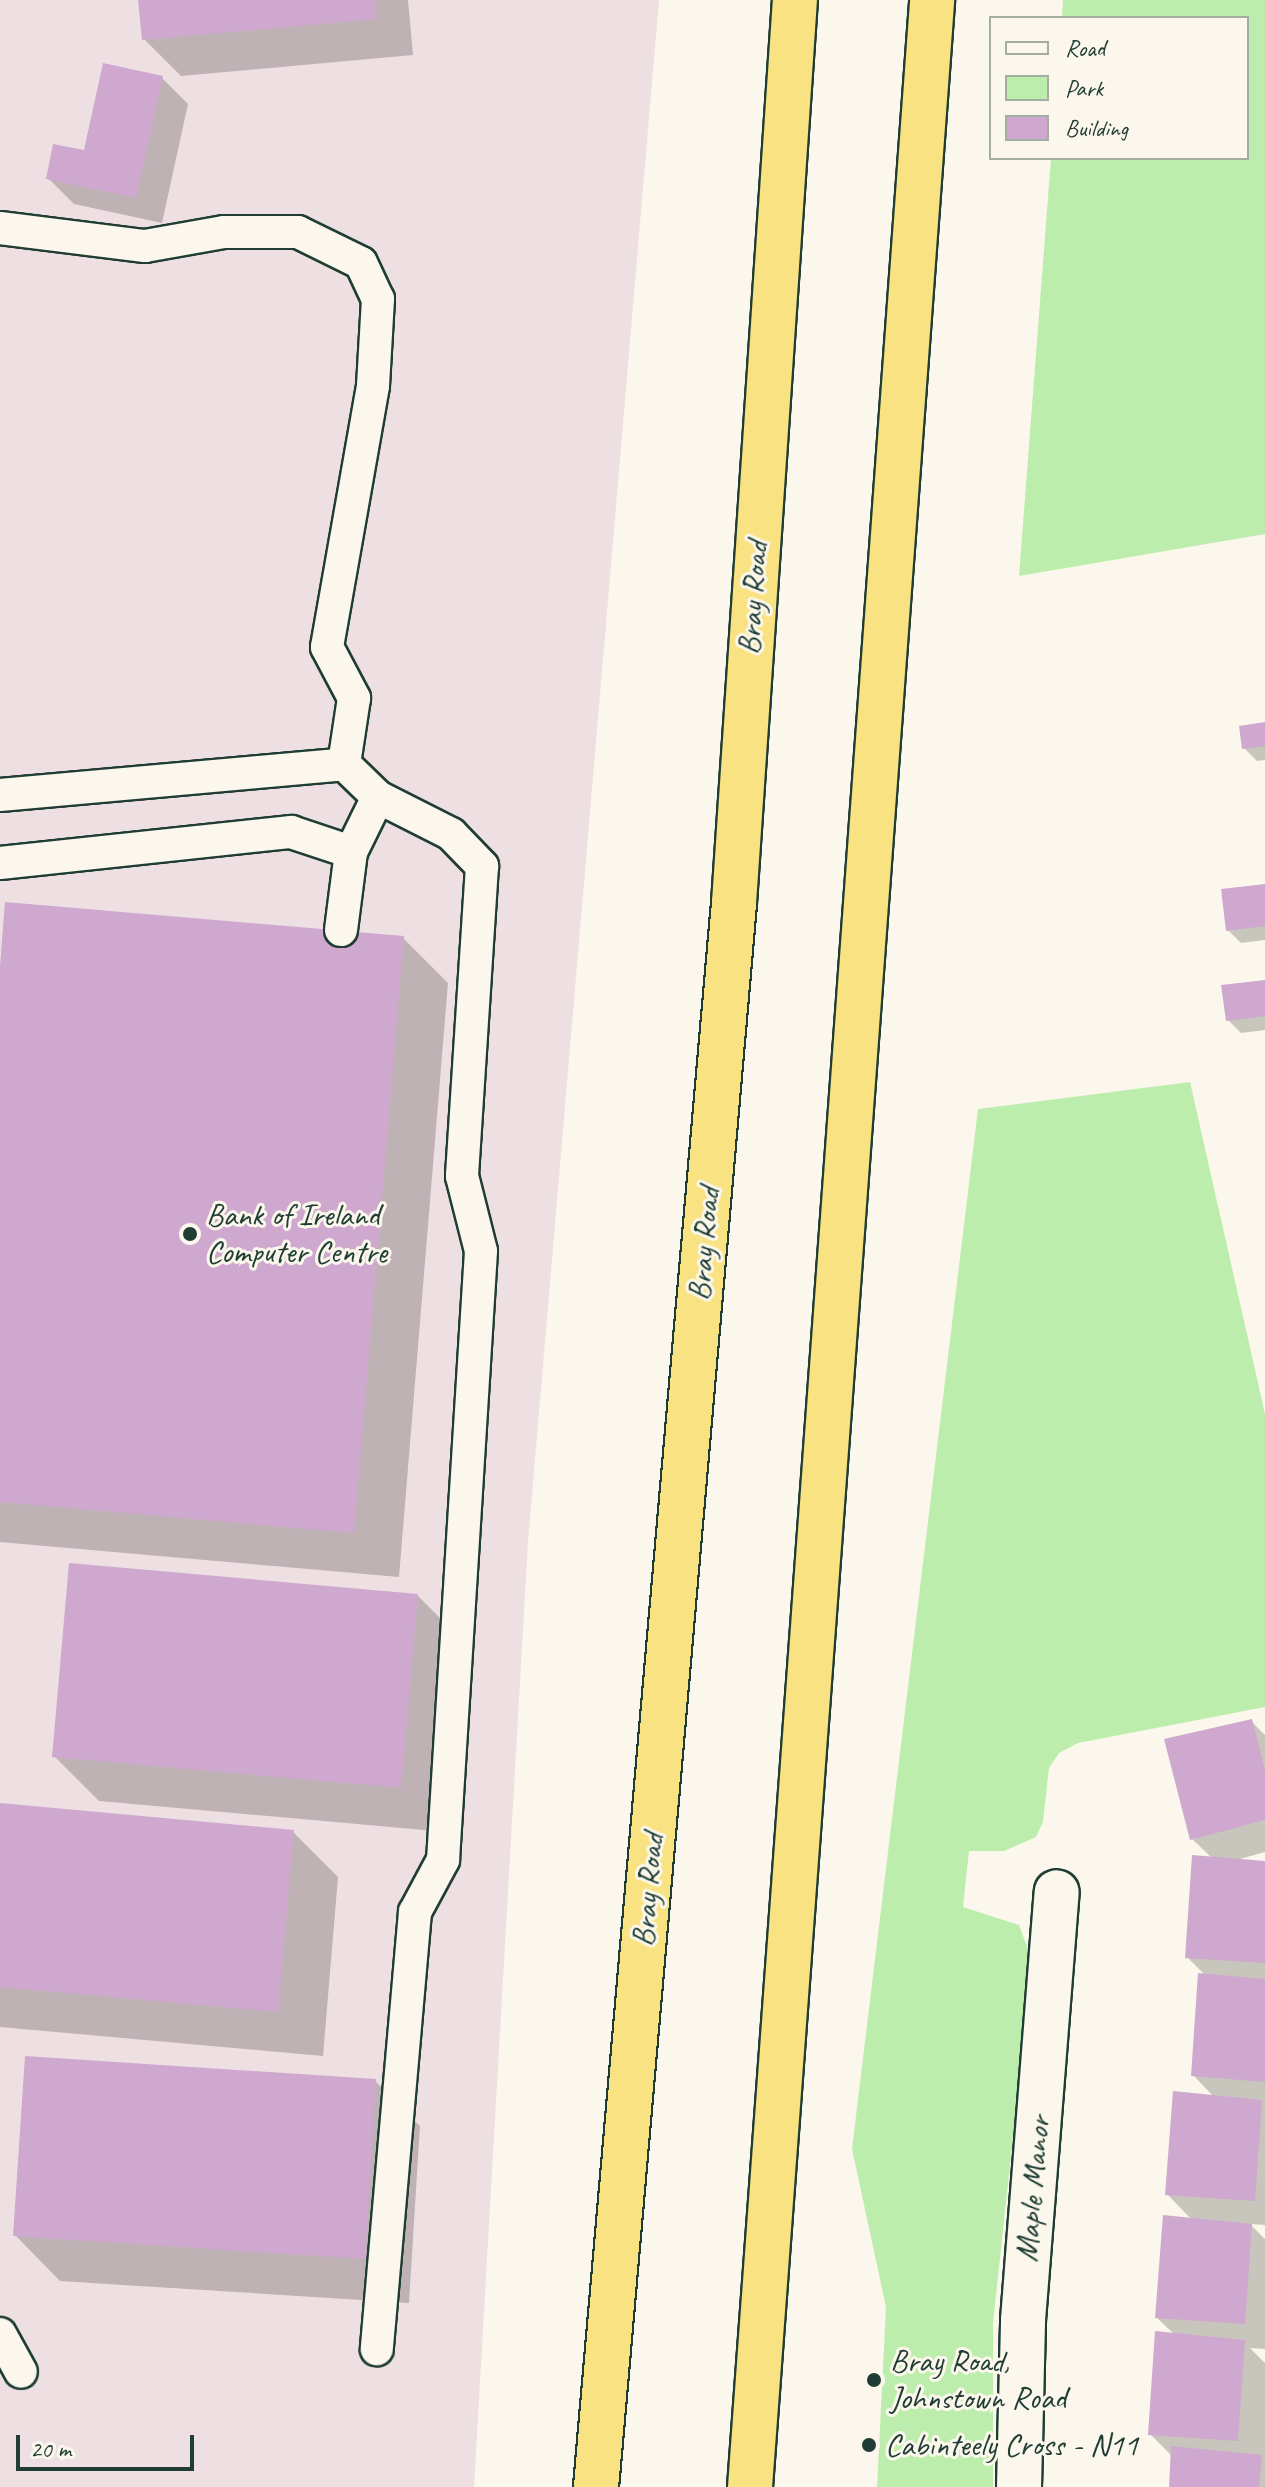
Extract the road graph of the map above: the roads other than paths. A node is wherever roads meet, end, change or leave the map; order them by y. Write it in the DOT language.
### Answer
graph roads {
  1 [pos="795,0"];
  2 [pos="932,0"];
  3 [pos="0,228"];
  4 [pos="344,764"];
  5 [pos="0,795"];
  6 [pos="378,797"];
  7 [pos="351,852"];
  8 [pos="0,863"];
  9 [pos="341,930"];
  10 [pos="1057,1892"];
  11 [pos="0,2334"];
  12 [pos="377,2349"];
  13 [pos="21,2372"];
  14 [pos="596,2487"];
  15 [pos="750,2487"];
  16 [pos="1019,2487"];
  1 -- 14 [label="highway, Bray Road"];
  2 -- 15 [label="highway"];
  3 -- 4 [label="lane"];
  4 -- 5 [label="lane"];
  4 -- 6 [label="lane"];
  6 -- 7 [label="lane"];
  6 -- 12 [label="lane"];
  7 -- 8 [label="lane"];
  7 -- 9 [label="lane"];
  10 -- 16 [label="street, Maple Manor"];
  11 -- 13 [label="lane"];
}
